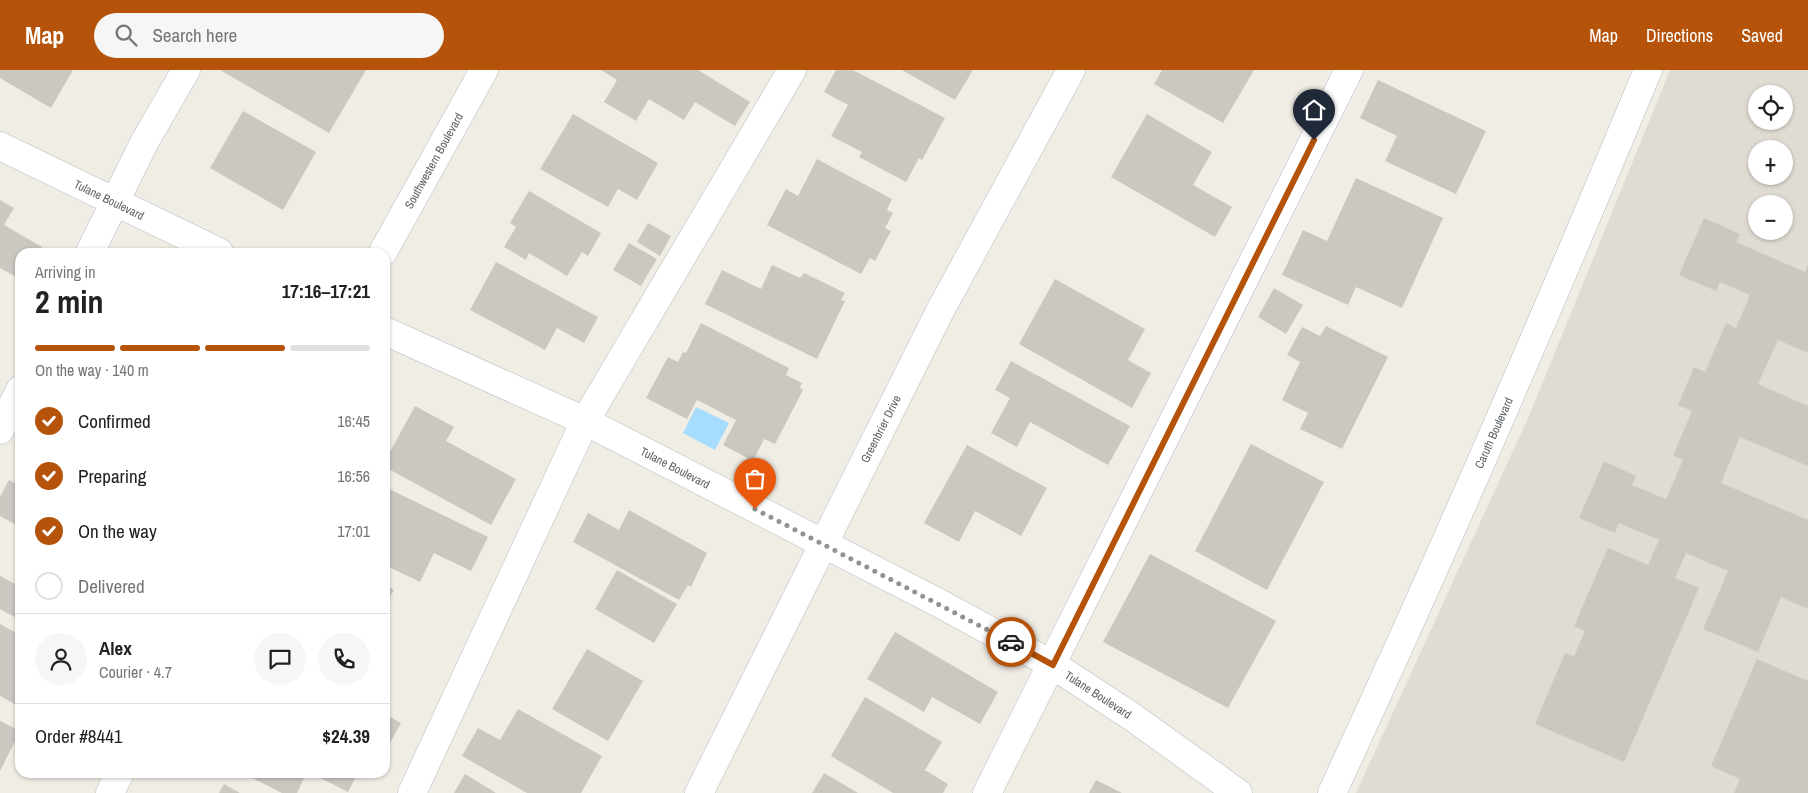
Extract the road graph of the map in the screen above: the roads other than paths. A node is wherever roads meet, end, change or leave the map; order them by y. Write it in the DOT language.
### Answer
graph roads {
  1 [pos="186,70"];
  2 [pos="484,70"];
  3 [pos="792,70"];
  4 [pos="1071,70"];
  5 [pos="1350,70"];
  6 [pos="1648,70"];
  7 [pos="0,146"];
  8 [pos="115,203"];
  9 [pos="92,248"];
  10 [pos="211,248"];
  11 [pos="386,248"];
  12 [pos="390,332"];
  13 [pos="15,400"];
  14 [pos="585,421"];
  15 [pos="0,430"];
  16 [pos="823,544"];
  17 [pos="1053,665"];
  18 [pos="117,778"];
  19 [pos="110,793"];
  20 [pos="412,793"];
  21 [pos="699,793"];
  22 [pos="987,793"];
  23 [pos="1238,793"];
  24 [pos="1332,793"];
  1 -- 8 [label="street"];
  2 -- 11 [label="street, Southwestern Boulevard"];
  3 -- 14 [label="street"];
  4 -- 16 [label="street, Greenbrier Drive"];
  5 -- 17 [label="street"];
  6 -- 24 [label="street, Caruth Boulevard"];
  7 -- 8 [label="street, Tulane Boulevard"];
  8 -- 9 [label="street"];
  8 -- 10 [label="street, Tulane Boulevard"];
  12 -- 14 [label="street, Tulane Boulevard"];
  13 -- 15 [label="street"];
  14 -- 16 [label="street, Tulane Boulevard"];
  14 -- 20 [label="street"];
  16 -- 17 [label="street, Tulane Boulevard"];
  16 -- 21 [label="street, Greenbrier Drive"];
  17 -- 22 [label="street"];
  17 -- 23 [label="street, Tulane Boulevard"];
  18 -- 19 [label="street"];
}
